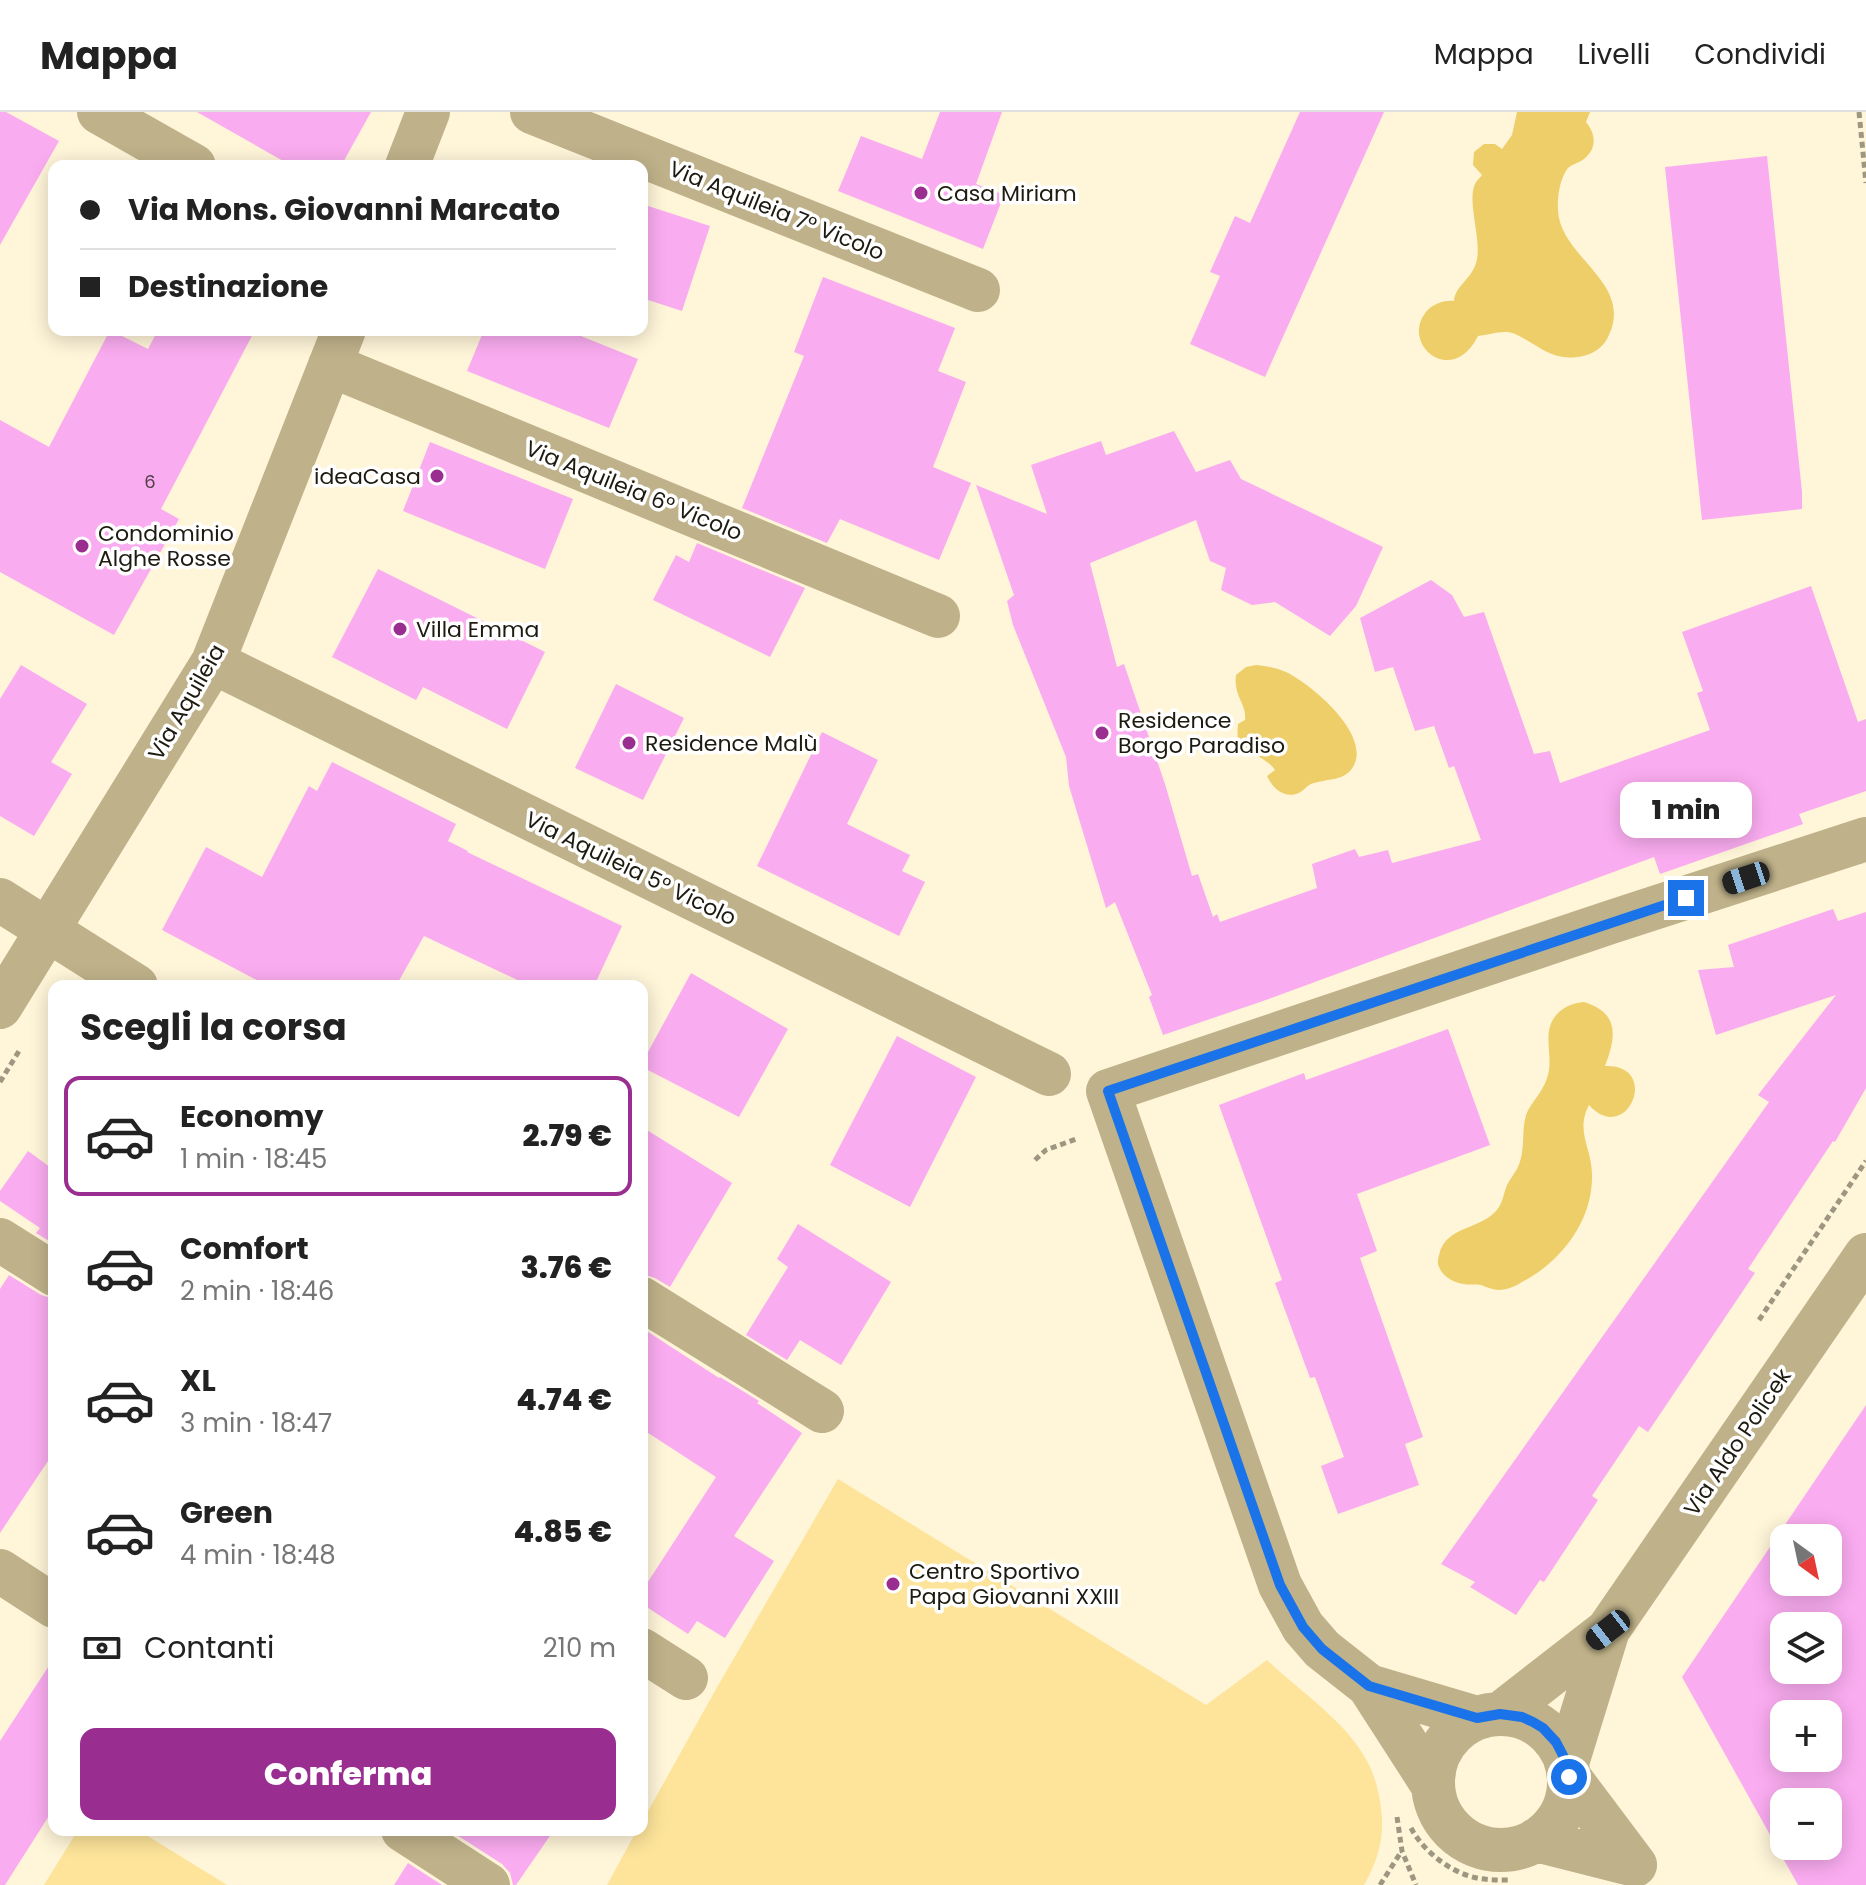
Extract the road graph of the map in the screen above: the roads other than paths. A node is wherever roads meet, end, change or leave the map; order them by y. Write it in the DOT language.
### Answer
graph roads {
  1 [pos="99,112"];
  2 [pos="428,112"];
  3 [pos="532,112"];
  4 [pos="183,160"];
  5 [pos="409,160"];
  6 [pos="978,290"];
  7 [pos="337,347"];
  8 [pos="938,616"];
  9 [pos="213,662"];
  10 [pos="1866,839"];
  11 [pos="0,900"];
  12 [pos="47,930"];
  13 [pos="126,980"];
  14 [pos="0,1007"];
  15 [pos="1049,1074"];
  16 [pos="0,1240"];
  17 [pos="1866,1255"];
  18 [pos="48,1270"];
  19 [pos="648,1303"];
  20 [pos="822,1411"];
  21 [pos="0,1571"];
  22 [pos="48,1602"];
  23 [pos="1608,1630"];
  24 [pos="648,1654"];
  25 [pos="686,1678"];
  26 [pos="1369,1686"];
  27 [pos="1488,1716"];
  28 [pos="1568,1770"];
  29 [pos="1432,1784"];
  30 [pos="412,1836"];
  31 [pos="1536,1840"];
  32 [pos="1650,1875"];
  33 [pos="488,1885"];
  1 -- 4 [label="street"];
  2 -- 5 [label="street"];
  3 -- 6 [label="street, Via Aquileia 7° Vicolo"];
  7 -- 8 [label="street, Via Aquileia 6° Vicolo"];
  7 -- 9 [label="street, Via Aquileia"];
  9 -- 12 [label="street, Via Aquileia"];
  9 -- 15 [label="street, Via Aquileia 5° Vicolo"];
  10 -- 26 [label="street"];
  11 -- 12 [label="street"];
  12 -- 13 [label="street"];
  12 -- 14 [label="street, Via Aquileia"];
  16 -- 18 [label="street"];
  17 -- 23 [label="street, Via Aldo Policek"];
  19 -- 20 [label="street"];
  21 -- 22 [label="street"];
  23 -- 27 [label="street, Via Aldo Policek"];
  23 -- 28 [label="street, Via Aldo Policek"];
  24 -- 25 [label="street"];
  26 -- 27 [label="street"];
  26 -- 29 [label="street"];
  27 -- 28 [label="street"];
  27 -- 29 [label="street"];
  28 -- 31 [label="street"];
  28 -- 32 [label="street"];
  29 -- 31 [label="street"];
  30 -- 33 [label="street"];
  31 -- 32 [label="street"];
}
